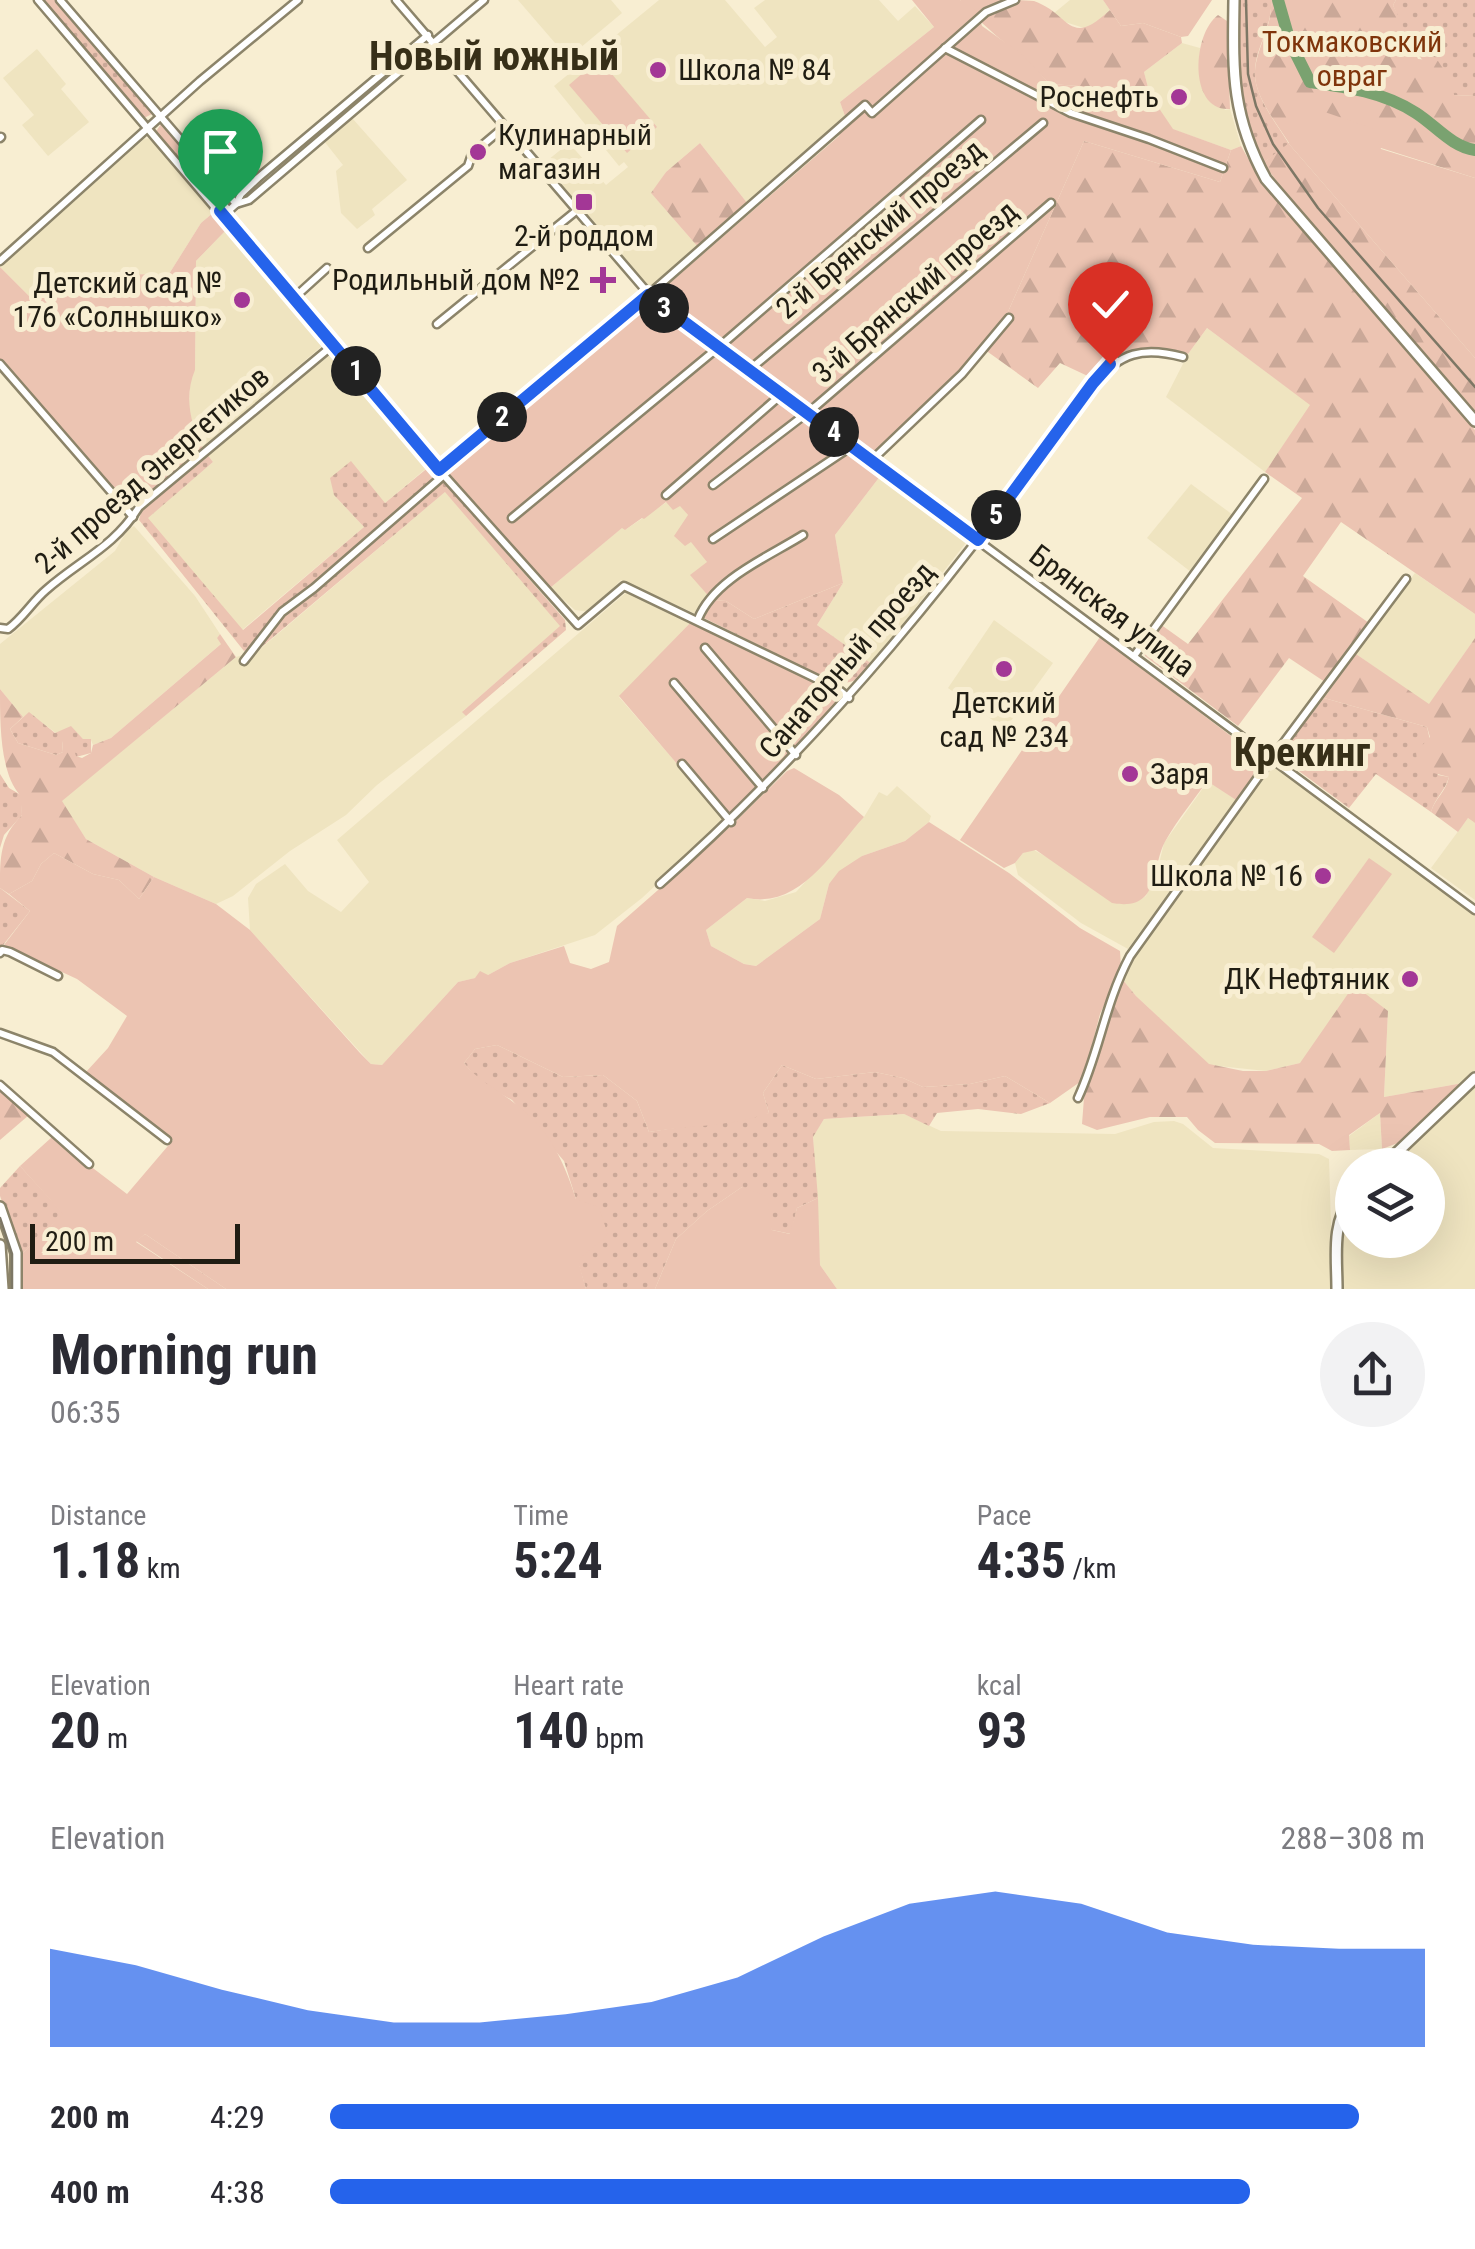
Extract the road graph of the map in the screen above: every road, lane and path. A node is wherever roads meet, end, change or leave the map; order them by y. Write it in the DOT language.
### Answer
graph roads {
  1 [pos="38,0"];
  2 [pos="60,0"];
  3 [pos="298,0"];
  4 [pos="396,0"];
  5 [pos="484,0"];
  6 [pos="1015,0"];
  7 [pos="1234,0"];
  8 [pos="428,35"];
  9 [pos="435,43"];
  10 [pos="945,48"];
  11 [pos="162,118"];
  12 [pos="982,120"];
  13 [pos="1043,123"];
  14 [pos="504,127"];
  15 [pos="148,130"];
  16 [pos="1223,168"];
  17 [pos="236,204"];
  18 [pos="1052,204"];
  19 [pos="576,210"];
  20 [pos="222,213"];
  21 [pos="368,248"];
  22 [pos="0,261"];
  23 [pos="327,268"];
  24 [pos="648,295"];
  25 [pos="294,298"];
  26 [pos="1008,318"];
  27 [pos="438,324"];
  28 [pos="333,345"];
  29 [pos="717,348"];
  30 [pos="1183,357"];
  31 [pos="0,364"];
  32 [pos="748,371"];
  33 [pos="782,394"];
  34 [pos="808,413"];
  35 [pos="1475,420"];
  36 [pos="852,446"];
  37 [pos="871,460"];
  38 [pos="442,472"];
  39 [pos="1264,479"];
  40 [pos="713,485"];
  41 [pos="666,495"];
  42 [pos="133,517"];
  43 [pos="512,518"];
  44 [pos="803,535"];
  45 [pos="712,538"];
  46 [pos="978,540"];
  47 [pos="1406,579"];
  48 [pos="698,620"];
  49 [pos="1,629"];
  50 [pos="706,648"];
  51 [pos="1134,656"];
  52 [pos="244,660"];
  53 [pos="674,682"];
  54 [pos="849,698"];
  55 [pos="796,755"];
  56 [pos="1272,758"];
  57 [pos="682,764"];
  58 [pos="764,788"];
  59 [pos="731,822"];
  60 [pos="660,884"];
  61 [pos="1475,910"];
  62 [pos="1,952"];
  63 [pos="58,976"];
  64 [pos="0,1033"];
  65 [pos="1475,1078"];
  66 [pos="0,1085"];
  67 [pos="1078,1098"];
  68 [pos="167,1140"];
  69 [pos="1402,1148"];
  70 [pos="88,1164"];
  71 [pos="0,1207"];
  72 [pos="0,1245"];
  73 [pos="1337,1258"];
  74 [pos="3,1289"];
  75 [pos="16,1289"];
  76 [pos="1337,1289"];
  1 -- 15 [label="street"];
  2 -- 11 [label="street"];
  3 -- 11 [label="street"];
  4 -- 8 [label="street, Брянская улица"];
  5 -- 9 [label="street"];
  6 -- 10 [label="street"];
  7 -- 35 [label="street"];
  8 -- 9 [label="street, Брянская улица"];
  8 -- 17 [label="street"];
  9 -- 14 [label="street, Брянская улица"];
  9 -- 17 [label="street"];
  10 -- 16 [label="street"];
  10 -- 24 [label="street"];
  11 -- 15 [label="street"];
  11 -- 17 [label="street"];
  12 -- 29 [label="street"];
  13 -- 32 [label="street, 2-й Брянский проезд"];
  14 -- 19 [label="street, Брянская улица"];
  14 -- 21 [label="street"];
  15 -- 20 [label="street"];
  15 -- 22 [label="street"];
  17 -- 20 [label="street"];
  18 -- 34 [label="street, 3-й Брянский проезд"];
  19 -- 24 [label="street, Брянская улица"];
  19 -- 27 [label="street"];
  20 -- 25 [label="street"];
  23 -- 25 [label="street"];
  24 -- 29 [label="street, Брянская улица"];
  24 -- 38 [label="street"];
  25 -- 28 [label="street"];
  26 -- 37 [label="street"];
  28 -- 38 [label="street"];
  28 -- 42 [label="street, 2-й проезд Энергетиков"];
  29 -- 32 [label="street, Брянская улица"];
  29 -- 43 [label="street"];
  30 -- 46 [label="street, Санаторный проезд"];
  31 -- 42 [label="street"];
  32 -- 33 [label="street, Брянская улица"];
  33 -- 34 [label="street, Брянская улица"];
  33 -- 41 [label="street"];
  34 -- 36 [label="street, Брянская улица"];
  34 -- 40 [label="street, 3-й Брянский проезд"];
  36 -- 37 [label="street, Брянская улица"];
  36 -- 45 [label="street"];
  37 -- 46 [label="street, Брянская улица"];
  38 -- 48 [label="street"];
  38 -- 52 [label="street"];
  39 -- 51 [label="street"];
  42 -- 49 [label="street, 2-й проезд Энергетиков"];
  44 -- 48 [label="street"];
  46 -- 51 [label="street, Брянская улица"];
  46 -- 54 [label="street, Санаторный проезд"];
  47 -- 56 [label="street"];
  48 -- 54 [label="street"];
  50 -- 55 [label="street"];
  51 -- 56 [label="street, Брянская улица"];
  53 -- 58 [label="street"];
  54 -- 55 [label="street, Санаторный проезд"];
  55 -- 58 [label="street, Санаторный проезд"];
  56 -- 61 [label="street, Брянская улица"];
  56 -- 67 [label="street"];
  57 -- 59 [label="street"];
  58 -- 59 [label="street, Санаторный проезд"];
  59 -- 60 [label="street, Санаторный проезд"];
  62 -- 63 [label="street"];
  64 -- 68 [label="street"];
  65 -- 69 [label="street"];
  66 -- 70 [label="street"];
  71 -- 75 [label="street"];
  72 -- 74 [label="street"];
  73 -- 76 [label="street"];
}
